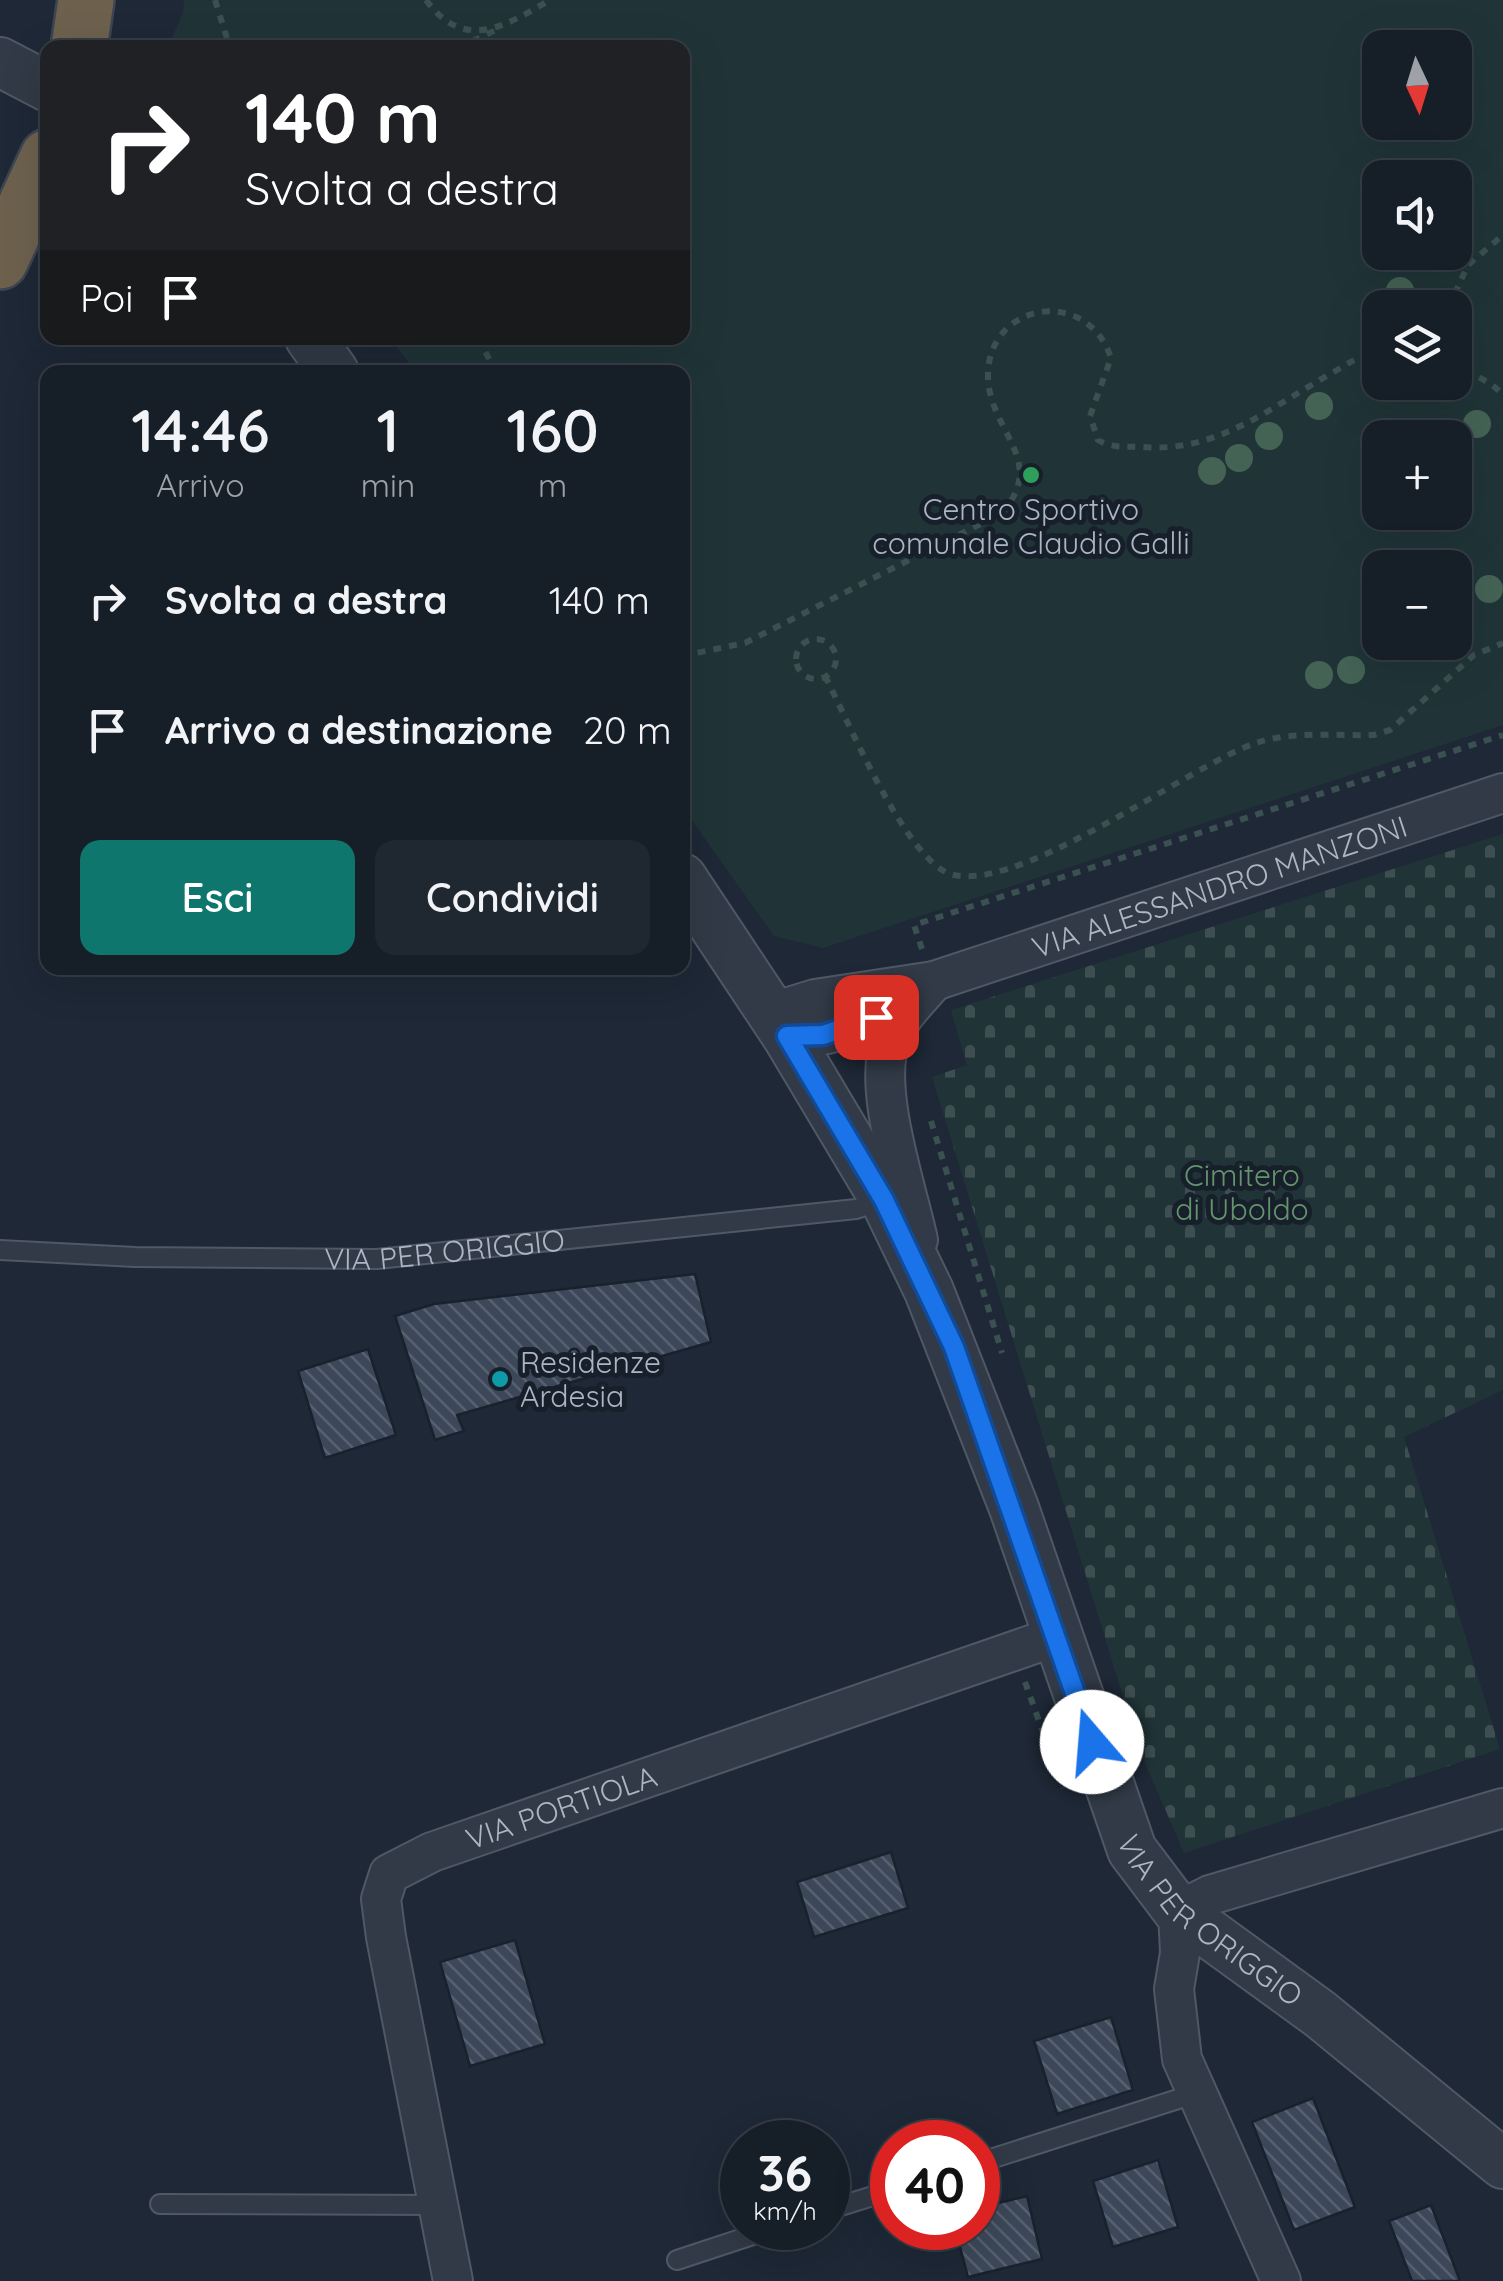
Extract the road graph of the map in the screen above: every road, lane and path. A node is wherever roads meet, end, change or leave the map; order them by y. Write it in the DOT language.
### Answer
graph roads {
  1 [pos="215,0"];
  2 [pos="426,0"];
  3 [pos="550,0"];
  4 [pos="515,21"];
  5 [pos="228,40"];
  6 [pos="475,40"];
  7 [pos="0,62"];
  8 [pos="40,83"];
  9 [pos="40,174"];
  10 [pos="1503,235"];
  11 [pos="0,261"];
  12 [pos="1456,290"];
  13 [pos="1362,354"];
  14 [pos="1472,372"];
  15 [pos="1503,396"];
  16 [pos="1503,644"];
  17 [pos="690,654"];
  18 [pos="825,676"];
  19 [pos="1503,735"];
  20 [pos="1503,793"];
  21 [pos="690,890"];
  22 [pos="919,939"];
  23 [pos="934,981"];
  24 [pos="780,1024"];
  25 [pos="927,1109"];
  26 [pos="884,1200"];
  27 [pos="0,1250"];
  28 [pos="929,1291"];
  29 [pos="1008,1373"];
  30 [pos="1057,1636"];
  31 [pos="1503,1808"];
  32 [pos="1178,1911"];
  33 [pos="1197,2092"];
  34 [pos="1000,2155"];
  35 [pos="1503,2164"];
  36 [pos="160,2204"];
  37 [pos="440,2205"];
  38 [pos="720,2246"];
  39 [pos="677,2260"];
  40 [pos="453,2281"];
  41 [pos="1281,2281"];
  1 -- 5 [label="path"];
  2 -- 4 [label="path"];
  3 -- 4 [label="path"];
  4 -- 6 [label="path"];
  7 -- 8 [label="street"];
  9 -- 11 [label="highway"];
  10 -- 12 [label="path"];
  13 -- 17 [label="path"];
  14 -- 15 [label="path"];
  16 -- 18 [label="path"];
  18 -- 18 [label="path"];
  19 -- 22 [label="path"];
  20 -- 23 [label="street, VIA ALESSANDRO MANZONI"];
  21 -- 24 [label="street, VIA PER ORIGGIO"];
  23 -- 24 [label="street, VIA ALESSANDRO MANZONI"];
  23 -- 28 [label="street"];
  24 -- 26 [label="street, VIA PER ORIGGIO"];
  25 -- 29 [label="path"];
  26 -- 27 [label="lane, VIA PER ORIGGIO"];
  26 -- 28 [label="street, VIA PER ORIGGIO"];
  28 -- 30 [label="street, VIA PER ORIGGIO"];
  30 -- 32 [label="street, VIA PER ORIGGIO"];
  30 -- 37 [label="street, VIA PORTIOLA"];
  31 -- 32 [label="street"];
  32 -- 33 [label="street"];
  32 -- 35 [label="street, VIA PER ORIGGIO"];
  33 -- 34 [label="lane"];
  33 -- 41 [label="street"];
  36 -- 37 [label="lane"];
  37 -- 40 [label="street, VIA PORTIOLA"];
  38 -- 39 [label="lane"];
}
